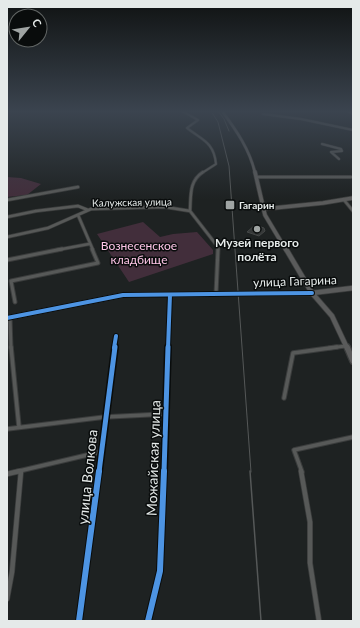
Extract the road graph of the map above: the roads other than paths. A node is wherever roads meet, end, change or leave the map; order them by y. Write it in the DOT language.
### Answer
graph roads {
  1 [pos="204,140"];
  2 [pos="242,140"];
  3 [pos="322,144"];
  4 [pos="340,159"];
  5 [pos="257,177"];
  6 [pos="351,178"];
  7 [pos="78,187"];
  8 [pos="353,198"];
  9 [pos="7,200"];
  10 [pos="344,200"];
  11 [pos="264,209"];
  12 [pos="88,210"];
  13 [pos="190,211"];
  14 [pos="353,211"];
  15 [pos="78,215"];
  16 [pos="7,218"];
  17 [pos="7,233"];
  18 [pos="8,236"];
  19 [pos="89,244"];
  20 [pos="7,260"];
  21 [pos="353,288"];
  22 [pos="312,293"];
  23 [pos="216,294"];
  24 [pos="170,295"];
  25 [pos="15,302"];
  26 [pos="8,318"];
  27 [pos="116,336"];
  28 [pos="346,346"];
  29 [pos="353,361"];
  30 [pos="12,362"];
  31 [pos="7,363"];
  32 [pos="284,398"];
  33 [pos="166,414"];
  34 [pos="105,417"];
  35 [pos="19,427"];
  36 [pos="7,429"];
  37 [pos="353,437"];
  38 [pos="100,452"];
  39 [pos="21,471"];
  40 [pos="7,474"];
  41 [pos="7,599"];
  42 [pos="79,621"];
  43 [pos="148,621"];
  44 [pos="319,621"];
  1 -- 13 [label="street"];
  2 -- 5 [label="main road"];
  3 -- 4 [label="street"];
  5 -- 6 [label="street"];
  5 -- 11 [label="main road"];
  7 -- 9 [label="street"];
  8 -- 10 [label="main road"];
  10 -- 11 [label="main road"];
  10 -- 14 [label="street"];
  11 -- 22 [label="main road"];
  12 -- 13 [label="street, Калужская улица"];
  12 -- 15 [label="street, Калужская улица"];
  12 -- 16 [label="street"];
  13 -- 23 [label="street"];
  15 -- 18 [label="street, Калужская улица"];
  15 -- 19 [label="street"];
  17 -- 18 [label="street"];
  19 -- 20 [label="street"];
  19 -- 25 [label="street"];
  21 -- 22 [label="main road, улица Гагарина"];
  22 -- 23 [label="main road, улица Гагарина"];
  22 -- 28 [label="main road"];
  23 -- 24 [label="main road, улица Гагарина"];
  24 -- 26 [label="main road, улица Гагарина"];
  24 -- 33 [label="street, Можайская улица"];
  26 -- 30 [label="street"];
  27 -- 34 [label="street, улица Волкова"];
  28 -- 29 [label="main road"];
  28 -- 32 [label="street"];
  30 -- 31 [label="street"];
  30 -- 35 [label="street"];
  33 -- 34 [label="street"];
  33 -- 43 [label="street, Можайская улица"];
  34 -- 35 [label="street"];
  34 -- 38 [label="street, улица Волкова"];
  35 -- 36 [label="street"];
  37 -- 44 [label="street"];
  38 -- 39 [label="street"];
  38 -- 42 [label="street, улица Волкова"];
  39 -- 40 [label="street"];
  39 -- 41 [label="street"];
}
